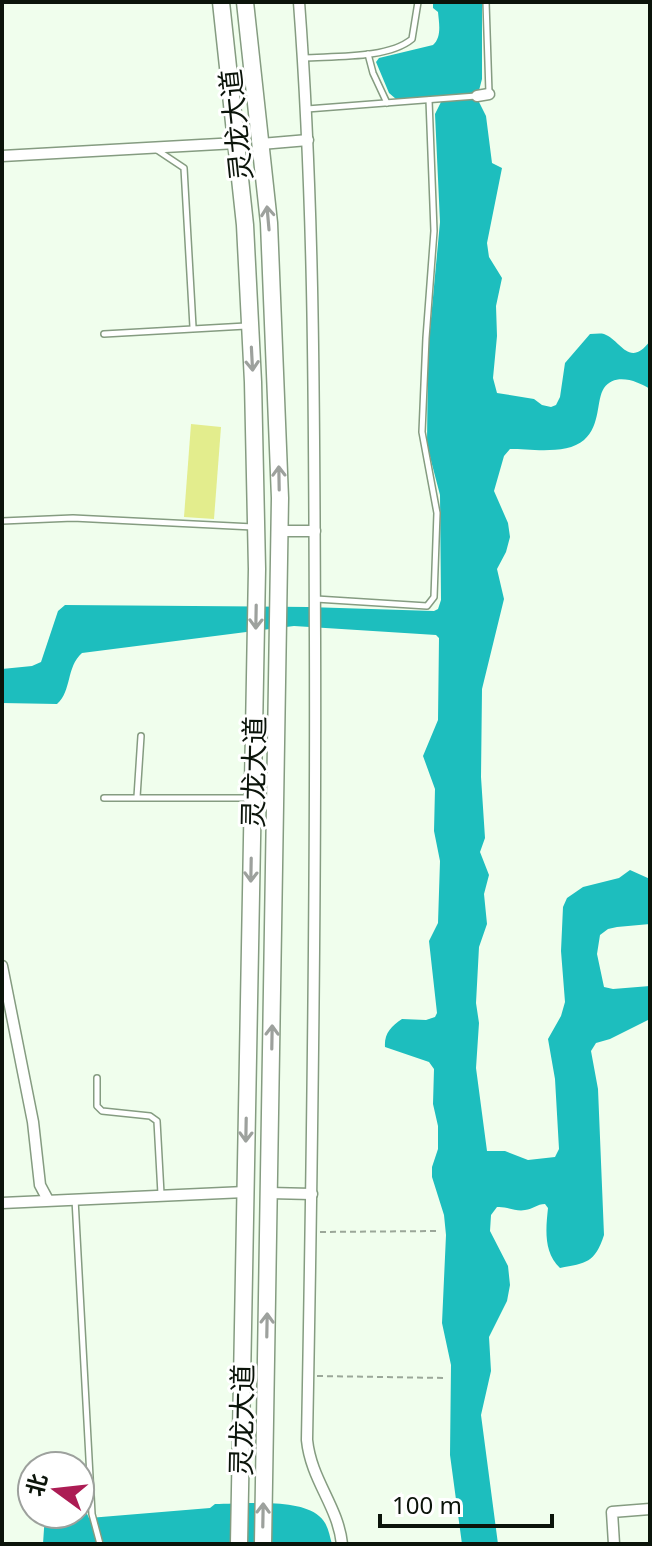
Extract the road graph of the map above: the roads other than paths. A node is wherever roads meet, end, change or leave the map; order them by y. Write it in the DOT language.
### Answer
graph roads {
  1 [pos="221,2"];
  2 [pos="245,2"];
  3 [pos="299,2"];
  4 [pos="418,2"];
  5 [pos="486,2"];
  6 [pos="368,54"];
  7 [pos="303,58"];
  8 [pos="429,100"];
  9 [pos="387,103"];
  10 [pos="306,109"];
  11 [pos="308,140"];
  12 [pos="237,143"];
  13 [pos="261,144"];
  14 [pos="153,148"];
  15 [pos="2,156"];
  16 [pos="251,326"];
  17 [pos="193,327"];
  18 [pos="104,334"];
  19 [pos="2,521"];
  20 [pos="256,527"];
  21 [pos="280,531"];
  22 [pos="315,531"];
  23 [pos="315,602"];
  24 [pos="141,736"];
  25 [pos="137,797"];
  26 [pos="104,798"];
  27 [pos="252,798"];
  28 [pos="2,966"];
  29 [pos="97,1078"];
  30 [pos="245,1192"];
  31 [pos="269,1193"];
  32 [pos="161,1194"];
  33 [pos="312,1194"];
  34 [pos="75,1198"];
  35 [pos="48,1200"];
  36 [pos="2,1203"];
  37 [pos="650,1509"];
  38 [pos="100,1544"];
  39 [pos="239,1544"];
  40 [pos="263,1544"];
  41 [pos="342,1544"];
  42 [pos="614,1544"];
  1 -- 12 [label="main road, 灵龙大道"];
  2 -- 13 [label="main road, 灵龙大道"];
  3 -- 7 [label="street"];
  4 -- 6 [label="lane"];
  5 -- 8 [label="lane"];
  6 -- 7 [label="lane"];
  6 -- 9 [label="lane"];
  7 -- 10 [label="street"];
  8 -- 9 [label="lane"];
  8 -- 23 [label="lane"];
  9 -- 10 [label="lane"];
  10 -- 11 [label="street"];
  11 -- 13 [label="street"];
  11 -- 22 [label="street"];
  12 -- 14 [label="street"];
  12 -- 16 [label="main road, 灵龙大道"];
  21 -- 13 [label="main road, 灵龙大道, one-way"];
  14 -- 15 [label="street"];
  14 -- 17 [label="lane"];
  16 -- 17 [label="lane"];
  16 -- 20 [label="main road, 灵龙大道, one-way"];
  17 -- 18 [label="lane"];
  19 -- 20 [label="lane"];
  20 -- 27 [label="main road, 灵龙大道, one-way"];
  21 -- 22 [label="street"];
  31 -- 21 [label="main road, 灵龙大道, one-way"];
  22 -- 23 [label="street"];
  23 -- 33 [label="street"];
  24 -- 25 [label="lane"];
  25 -- 26 [label="lane"];
  25 -- 27 [label="lane"];
  27 -- 30 [label="main road, 灵龙大道, one-way"];
  28 -- 35 [label="street"];
  29 -- 32 [label="lane"];
  30 -- 32 [label="street"];
  30 -- 39 [label="main road, 灵龙大道"];
  31 -- 33 [label="street"];
  40 -- 31 [label="main road, 灵龙大道, one-way"];
  32 -- 34 [label="street"];
  33 -- 41 [label="street"];
  34 -- 35 [label="street"];
  34 -- 38 [label="lane"];
  35 -- 36 [label="street"];
  37 -- 42 [label="street"];
}
